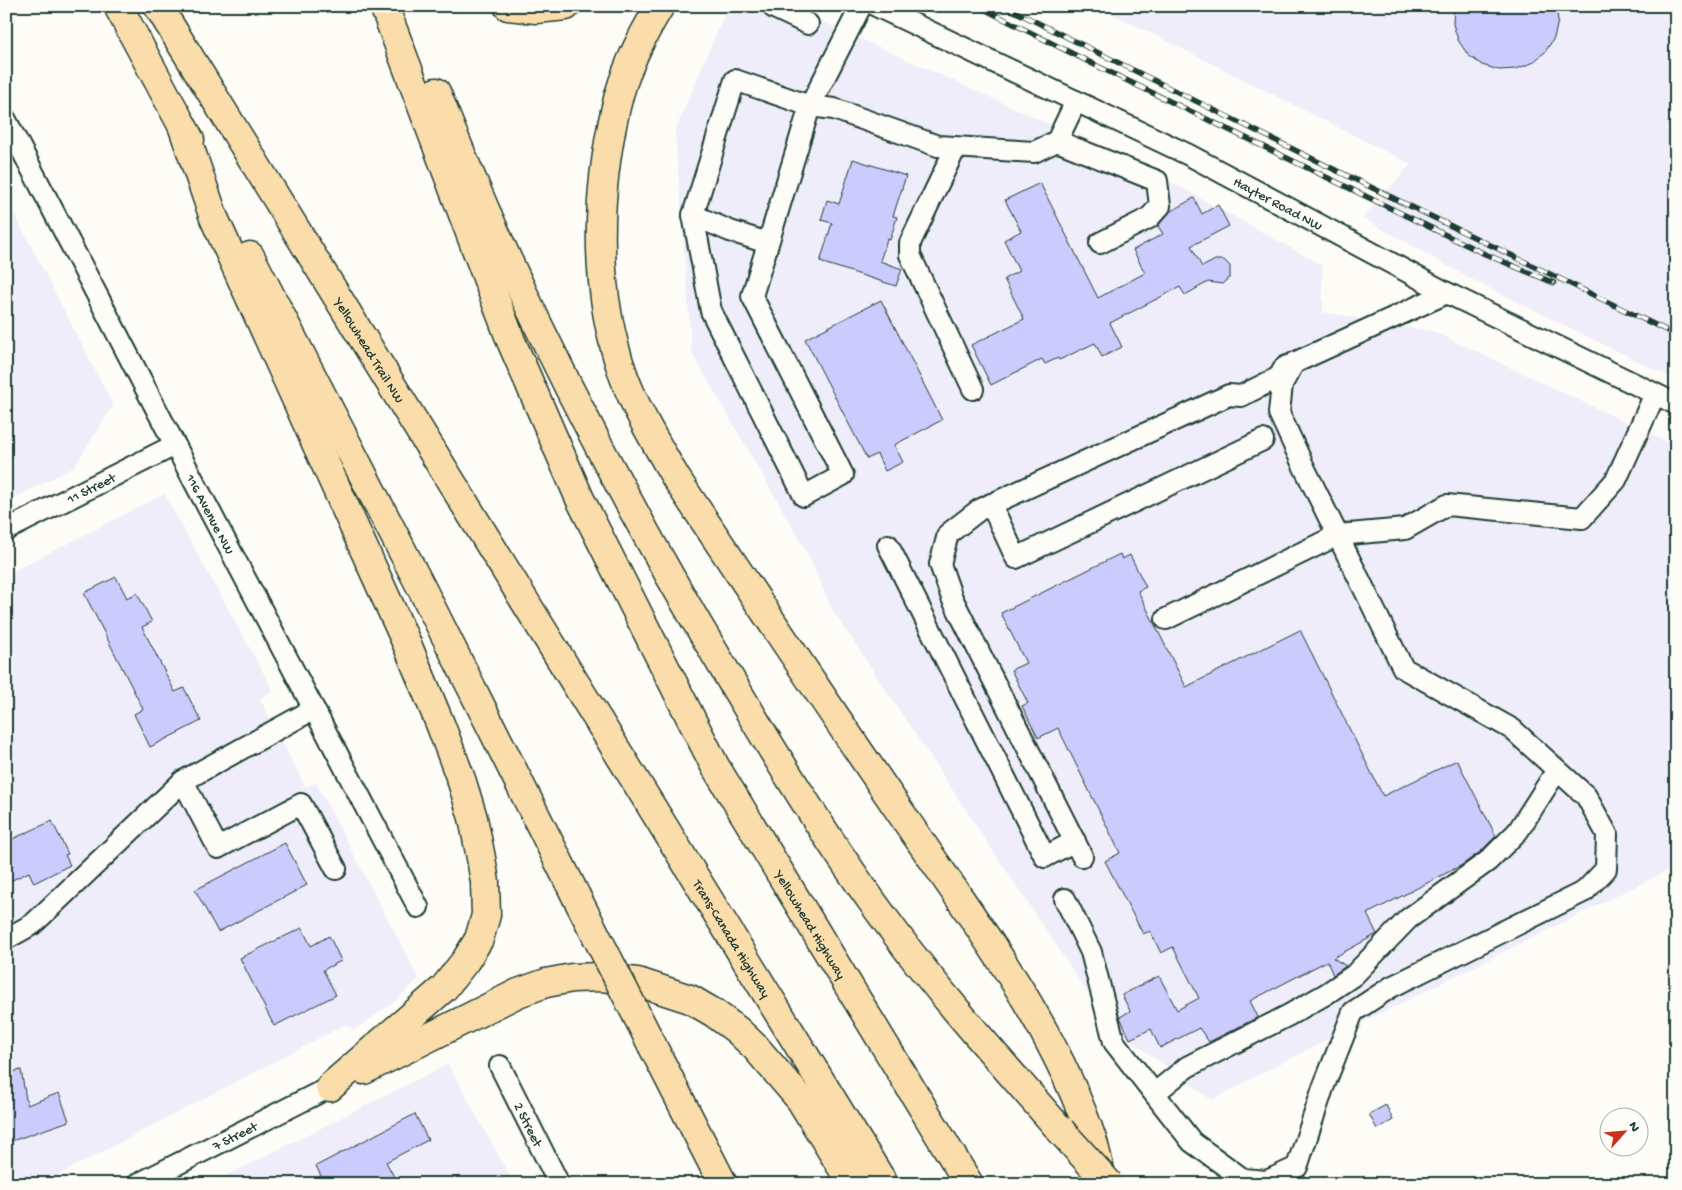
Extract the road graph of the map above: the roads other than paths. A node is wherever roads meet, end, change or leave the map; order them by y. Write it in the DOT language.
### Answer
graph roads {
  1 [pos="118,6"];
  2 [pos="158,6"];
  3 [pos="384,6"];
  4 [pos="402,6"];
  5 [pos="508,6"];
  6 [pos="566,6"];
  7 [pos="660,6"];
  8 [pos="861,6"];
  9 [pos="876,6"];
  10 [pos="774,8"];
  11 [pos="808,24"];
  12 [pos="1076,101"];
  13 [pos="810,106"];
  14 [pos="6,120"];
  15 [pos="182,125"];
  16 [pos="1057,141"];
  17 [pos="955,149"];
  18 [pos="693,215"];
  19 [pos="768,243"];
  20 [pos="1100,243"];
  21 [pos="1448,293"];
  22 [pos="1289,366"];
  23 [pos="973,389"];
  24 [pos="1655,394"];
  25 [pos="1676,404"];
  26 [pos="1263,440"];
  27 [pos="175,445"];
  28 [pos="990,504"];
  29 [pos="6,530"];
  30 [pos="1338,535"];
  31 [pos="888,545"];
  32 [pos="952,598"];
  33 [pos="922,613"];
  34 [pos="1166,619"];
  35 [pos="581,694"];
  36 [pos="314,709"];
  37 [pos="1557,770"];
  38 [pos="1040,772"];
  39 [pos="183,781"];
  40 [pos="1010,787"];
  41 [pos="336,869"];
  42 [pos="1065,899"];
  43 [pos="418,906"];
  44 [pos="6,939"];
  45 [pos="500,1066"];
  46 [pos="330,1087"];
  47 [pos="1155,1093"];
  48 [pos="700,1135"];
  49 [pos="138,1184"];
  50 [pos="558,1184"];
  51 [pos="723,1184"];
  52 [pos="732,1184"];
  53 [pos="852,1184"];
  54 [pos="884,1184"];
  55 [pos="968,1184"];
  56 [pos="1103,1184"];
  57 [pos="1109,1184"];
  1 -- 15 [label="highway"];
  2 -- 35 [label="highway, Yellowhead Trail NW"];
  3 -- 55 [label="highway, Yellowhead Highway"];
  4 -- 57 [label="highway, bridge"];
  5 -- 6 [label="highway"];
  7 -- 56 [label="highway"];
  8 -- 13 [label="street"];
  9 -- 12 [label="street, Hayter Road NW"];
  10 -- 11 [label="street"];
  12 -- 16 [label="street"];
  12 -- 21 [label="street, Hayter Road NW"];
  13 -- 17 [label="street"];
  13 -- 18 [label="street"];
  13 -- 19 [label="street"];
  14 -- 27 [label="street, 116 Avenue NW"];
  15 -- 46 [label="highway"];
  15 -- 48 [label="highway, bridge"];
  16 -- 17 [label="street"];
  16 -- 20 [label="street"];
  17 -- 23 [label="street"];
  18 -- 19 [label="street"];
  18 -- 19 [label="street"];
  21 -- 22 [label="street"];
  21 -- 24 [label="street, Hayter Road NW"];
  22 -- 28 [label="street"];
  22 -- 30 [label="street"];
  24 -- 25 [label="street, Hayter Road NW"];
  24 -- 30 [label="street"];
  26 -- 28 [label="street"];
  27 -- 29 [label="street, 11 Street"];
  27 -- 36 [label="street, 116 Avenue NW"];
  28 -- 32 [label="street"];
  30 -- 34 [label="street"];
  30 -- 37 [label="street"];
  31 -- 33 [label="street"];
  32 -- 33 [label="street"];
  32 -- 38 [label="street"];
  33 -- 40 [label="street"];
  35 -- 54 [label="highway, Trans-Canada Highway"];
  36 -- 39 [label="street"];
  36 -- 43 [label="street, 116 Avenue NW"];
  37 -- 47 [label="street"];
  37 -- 47 [label="street"];
  38 -- 40 [label="street"];
  38 -- 40 [label="street"];
  39 -- 41 [label="street"];
  39 -- 44 [label="street"];
  42 -- 47 [label="street"];
  45 -- 50 [label="street, 2 Street"];
  46 -- 49 [label="street, 7 Street"];
  46 -- 53 [label="highway"];
  48 -- 51 [label="highway"];
  48 -- 52 [label="highway"];
}
